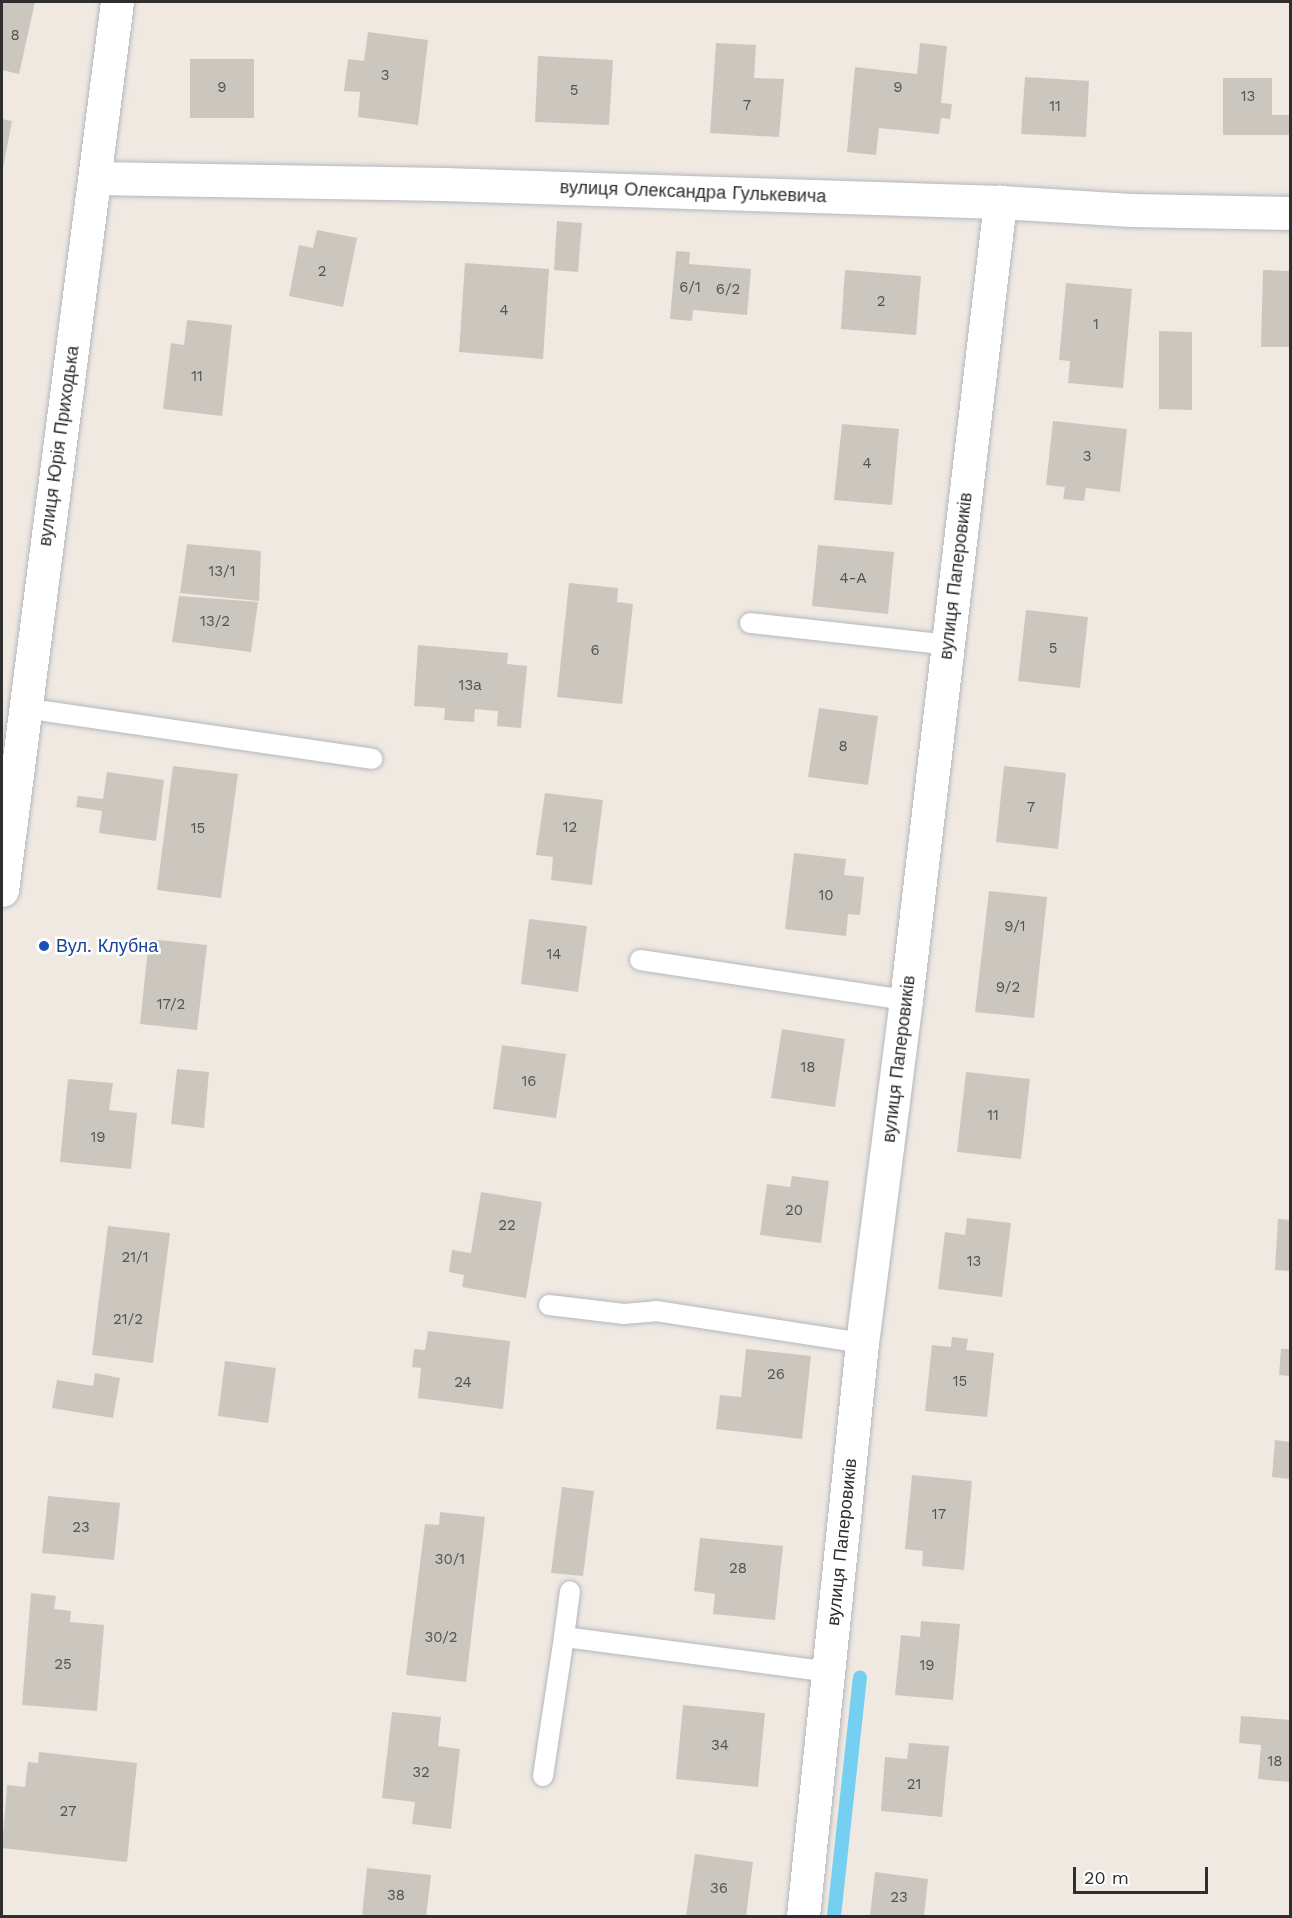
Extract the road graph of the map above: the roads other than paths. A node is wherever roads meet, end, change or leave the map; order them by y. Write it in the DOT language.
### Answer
graph roads {
  1 [pos="117,2"];
  2 [pos="94,178"];
  3 [pos="1000,202"];
  4 [pos="1290,213"];
  5 [pos="750,622"];
  6 [pos="948,645"];
  7 [pos="24,708"];
  8 [pos="10,748"];
  9 [pos="372,759"];
  10 [pos="2,890"];
  11 [pos="640,960"];
  12 [pos="906,1000"];
  13 [pos="549,1305"];
  14 [pos="862,1343"];
  15 [pos="570,1591"];
  16 [pos="564,1637"];
  17 [pos="830,1672"];
  18 [pos="543,1776"];
  19 [pos="803,1917"];
  1 -- 2 [label="street, вулиця Юрія Приходька"];
  2 -- 3 [label="street, вулиця Олександра Гулькевича"];
  2 -- 7 [label="street, вулиця Юрія Приходька"];
  3 -- 4 [label="street, вулиця Олександра Гулькевича"];
  3 -- 6 [label="street, вулиця Паперовиків"];
  5 -- 6 [label="lane"];
  6 -- 12 [label="street, вулиця Паперовиків"];
  7 -- 8 [label="street, вулиця Юрія Приходька"];
  7 -- 9 [label="lane"];
  8 -- 10 [label="street, вулиця Юрія Приходька"];
  11 -- 12 [label="lane"];
  12 -- 14 [label="street, вулиця Паперовиків"];
  13 -- 14 [label="lane"];
  14 -- 17 [label="street, вулиця Паперовиків"];
  15 -- 16 [label="lane"];
  16 -- 17 [label="lane"];
  16 -- 18 [label="lane"];
  17 -- 19 [label="street, вулиця Паперовиків"];
}
